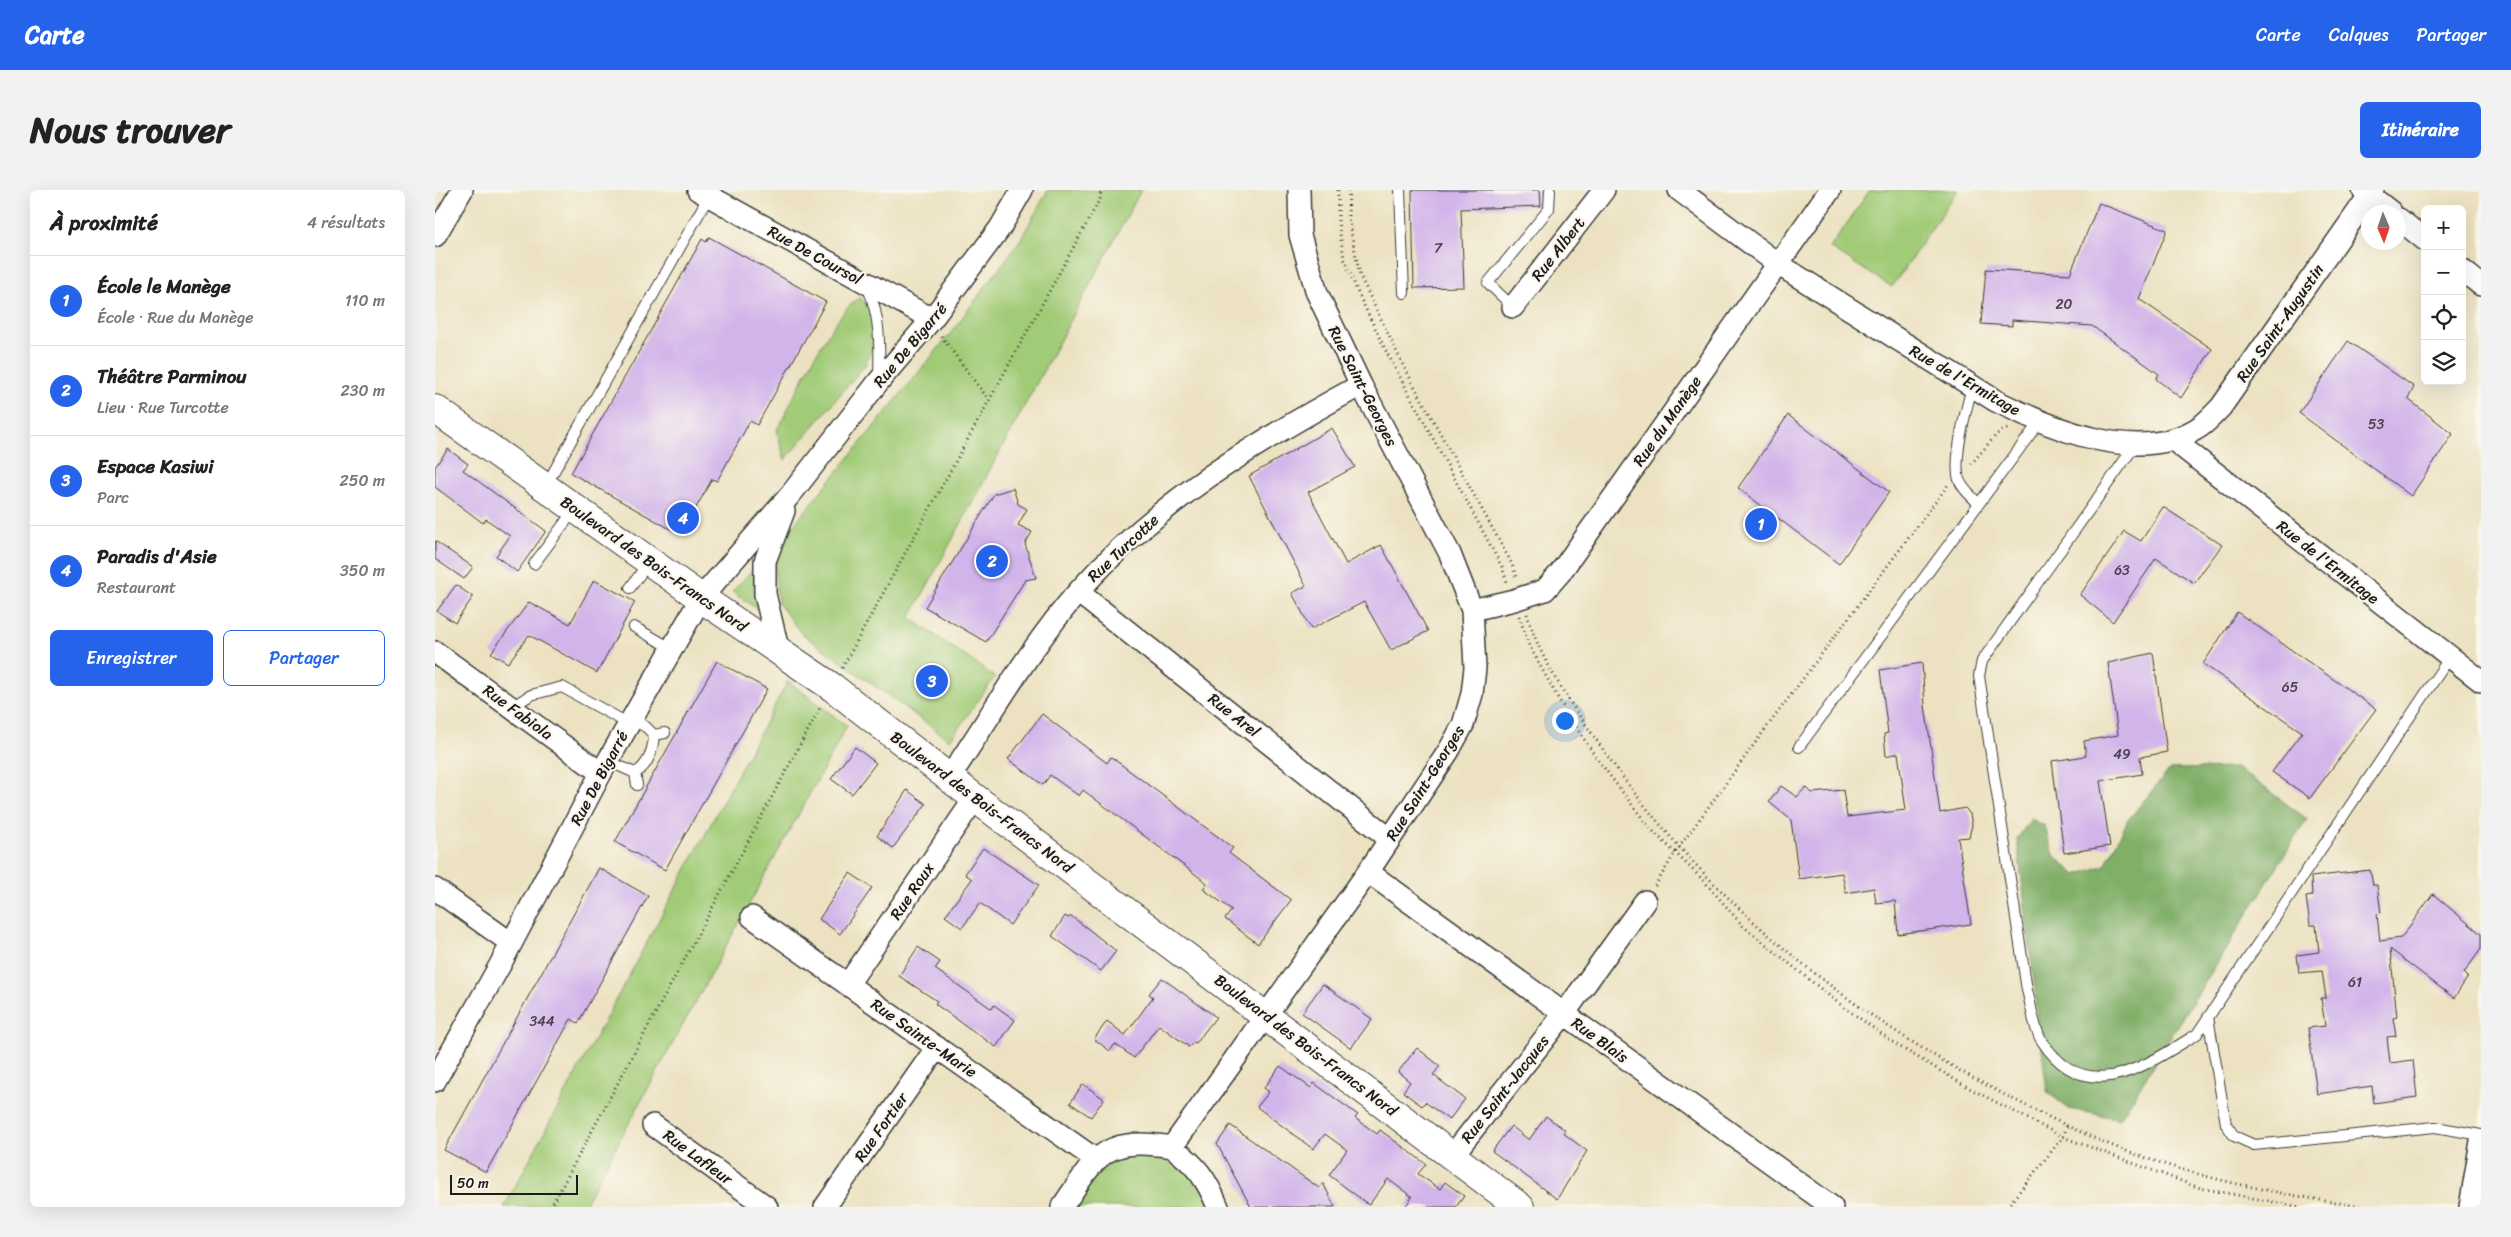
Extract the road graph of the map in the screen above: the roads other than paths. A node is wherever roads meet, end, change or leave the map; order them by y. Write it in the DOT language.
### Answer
graph roads {
  1 [pos="462,190"];
  2 [pos="1022,190"];
  3 [pos="1299,190"];
  4 [pos="1400,190"];
  5 [pos="1550,190"];
  6 [pos="1604,190"];
  7 [pos="1679,190"];
  8 [pos="1830,190"];
  9 [pos="2369,192"];
  10 [pos="704,193"];
  11 [pos="2383,205"];
  12 [pos="2406,225"];
  13 [pos="435,236"];
  14 [pos="2421,237"];
  15 [pos="1778,264"];
  16 [pos="2466,273"];
  17 [pos="865,282"];
  18 [pos="2481,286"];
  19 [pos="1404,293"];
  20 [pos="1513,307"];
  21 [pos="931,321"];
  22 [pos="879,381"];
  23 [pos="1361,385"];
  24 [pos="1972,387"];
  25 [pos="435,409"];
  26 [pos="2040,421"];
  27 [pos="2172,439"];
  28 [pos="2136,443"];
  29 [pos="545,487"];
  30 [pos="791,494"];
  31 [pos="1978,503"];
  32 [pos="575,509"];
  33 [pos="650,562"];
  34 [pos="534,564"];
  35 [pos="630,588"];
  36 [pos="1078,592"];
  37 [pos="701,598"];
  38 [pos="1472,610"];
  39 [pos="634,627"];
  40 [pos="671,648"];
  41 [pos="435,652"];
  42 [pos="779,653"];
  43 [pos="2450,657"];
  44 [pos="2481,681"];
  45 [pos="511,707"];
  46 [pos="630,722"];
  47 [pos="665,733"];
  48 [pos="654,735"];
  49 [pos="1799,747"];
  50 [pos="605,767"];
  51 [pos="635,773"];
  52 [pos="949,778"];
  53 [pos="637,785"];
  54 [pos="975,798"];
  55 [pos="1390,839"];
  56 [pos="1368,872"];
  57 [pos="435,889"];
  58 [pos="1645,901"];
  59 [pos="752,917"];
  60 [pos="511,943"];
  61 [pos="848,984"];
  62 [pos="1564,1014"];
  63 [pos="1267,1015"];
  64 [pos="2208,1017"];
  65 [pos="937,1047"];
  66 [pos="435,1081"];
  67 [pos="653,1125"];
  68 [pos="2481,1135"];
  69 [pos="2481,1141"];
  70 [pos="1172,1147"];
  71 [pos="1451,1156"];
  72 [pos="1095,1159"];
  73 [pos="767,1207"];
  74 [pos="825,1207"];
  75 [pos="1062,1207"];
  76 [pos="1218,1207"];
  77 [pos="1520,1207"];
  78 [pos="1832,1207"];
  79 [pos="2470,1207"];
  1 -- 13 [label="street"];
  2 -- 21 [label="street, Rue De Bigarré"];
  3 -- 23 [label="street, Rue Saint-Georges"];
  4 -- 19 [label="lane"];
  5 -- 20 [label="lane"];
  6 -- 20 [label="street, Rue Albert"];
  7 -- 15 [label="street, Rue de l'Ermitage"];
  8 -- 15 [label="street, Rue du Manège"];
  9 -- 11 [label="street"];
  9 -- 27 [label="street, Rue Saint-Augustin"];
  10 -- 17 [label="street, Rue De Coursol"];
  10 -- 29 [label="lane"];
  12 -- 14 [label="street"];
  15 -- 24 [label="street, Rue de l'Ermitage"];
  15 -- 38 [label="street, Rue du Manège"];
  16 -- 18 [label="street"];
  17 -- 21 [label="street, Rue De Coursol"];
  17 -- 22 [label="lane"];
  21 -- 22 [label="street, Rue De Bigarré"];
  22 -- 30 [label="street, Rue De Bigarré"];
  23 -- 36 [label="street, Rue Turcotte"];
  23 -- 38 [label="street, Rue Saint-Georges"];
  24 -- 26 [label="street, Rue de l'Ermitage"];
  24 -- 31 [label="lane"];
  25 -- 29 [label="street, Boulevard des Bois-Francs Nord"];
  26 -- 28 [label="street, Rue de l'Ermitage"];
  26 -- 31 [label="lane"];
  27 -- 28 [label="street, Rue de l'Ermitage"];
  27 -- 43 [label="street, Rue de l'Ermitage"];
  28 -- 64 [label="lane"];
  29 -- 32 [label="street, Boulevard des Bois-Francs Nord"];
  30 -- 37 [label="street, Rue De Bigarré"];
  30 -- 42 [label="street, Rue De Bigarré"];
  31 -- 49 [label="lane"];
  32 -- 33 [label="street, Boulevard des Bois-Francs Nord"];
  32 -- 34 [label="lane"];
  33 -- 35 [label="lane"];
  33 -- 37 [label="street, Boulevard des Bois-Francs Nord"];
  36 -- 52 [label="street, Rue Turcotte"];
  36 -- 55 [label="street, Rue Arel"];
  37 -- 40 [label="street, Rue De Bigarré"];
  37 -- 42 [label="street, Boulevard des Bois-Francs Nord"];
  38 -- 55 [label="street, Rue Saint-Georges"];
  39 -- 40 [label="lane"];
  40 -- 46 [label="street, Rue De Bigarré"];
  41 -- 45 [label="street, Rue Fabiola"];
  42 -- 52 [label="street, Boulevard des Bois-Francs Nord"];
  43 -- 44 [label="street, Rue de l'Ermitage"];
  43 -- 64 [label="lane"];
  45 -- 46 [label="lane"];
  45 -- 50 [label="street, Rue Fabiola"];
  46 -- 48 [label="lane"];
  46 -- 50 [label="street, Rue De Bigarré"];
  47 -- 48 [label="lane"];
  48 -- 51 [label="lane"];
  50 -- 51 [label="lane"];
  50 -- 60 [label="street, Rue De Bigarré"];
  51 -- 53 [label="lane"];
  52 -- 54 [label="street, Boulevard des Bois-Francs Nord"];
  54 -- 61 [label="street, Rue Roux"];
  54 -- 63 [label="street, Boulevard des Bois-Francs Nord"];
  55 -- 56 [label="street, Rue Saint-Georges"];
  56 -- 62 [label="street, Rue Blais"];
  56 -- 63 [label="street, Rue Saint-Georges"];
  57 -- 60 [label="street"];
  58 -- 62 [label="street, Rue Saint-Jacques"];
  59 -- 61 [label="street, Rue Sainte-Marie"];
  60 -- 66 [label="street, Rue De Bigarré"];
  61 -- 65 [label="street, Rue Sainte-Marie"];
  62 -- 71 [label="street, Rue Saint-Jacques"];
  62 -- 78 [label="street, Rue Blais"];
  63 -- 70 [label="street, Rue Saint-Georges"];
  63 -- 71 [label="street, Boulevard des Bois-Francs Nord"];
  64 -- 68 [label="lane"];
  65 -- 72 [label="street, Rue Sainte-Marie"];
  65 -- 74 [label="street, Rue Fortier"];
  67 -- 73 [label="street, Rue Lafleur"];
  69 -- 79 [label="street"];
  70 -- 72 [label="street"];
  70 -- 76 [label="street"];
  71 -- 77 [label="street, Boulevard des Bois-Francs Nord"];
  72 -- 75 [label="street"];
}
